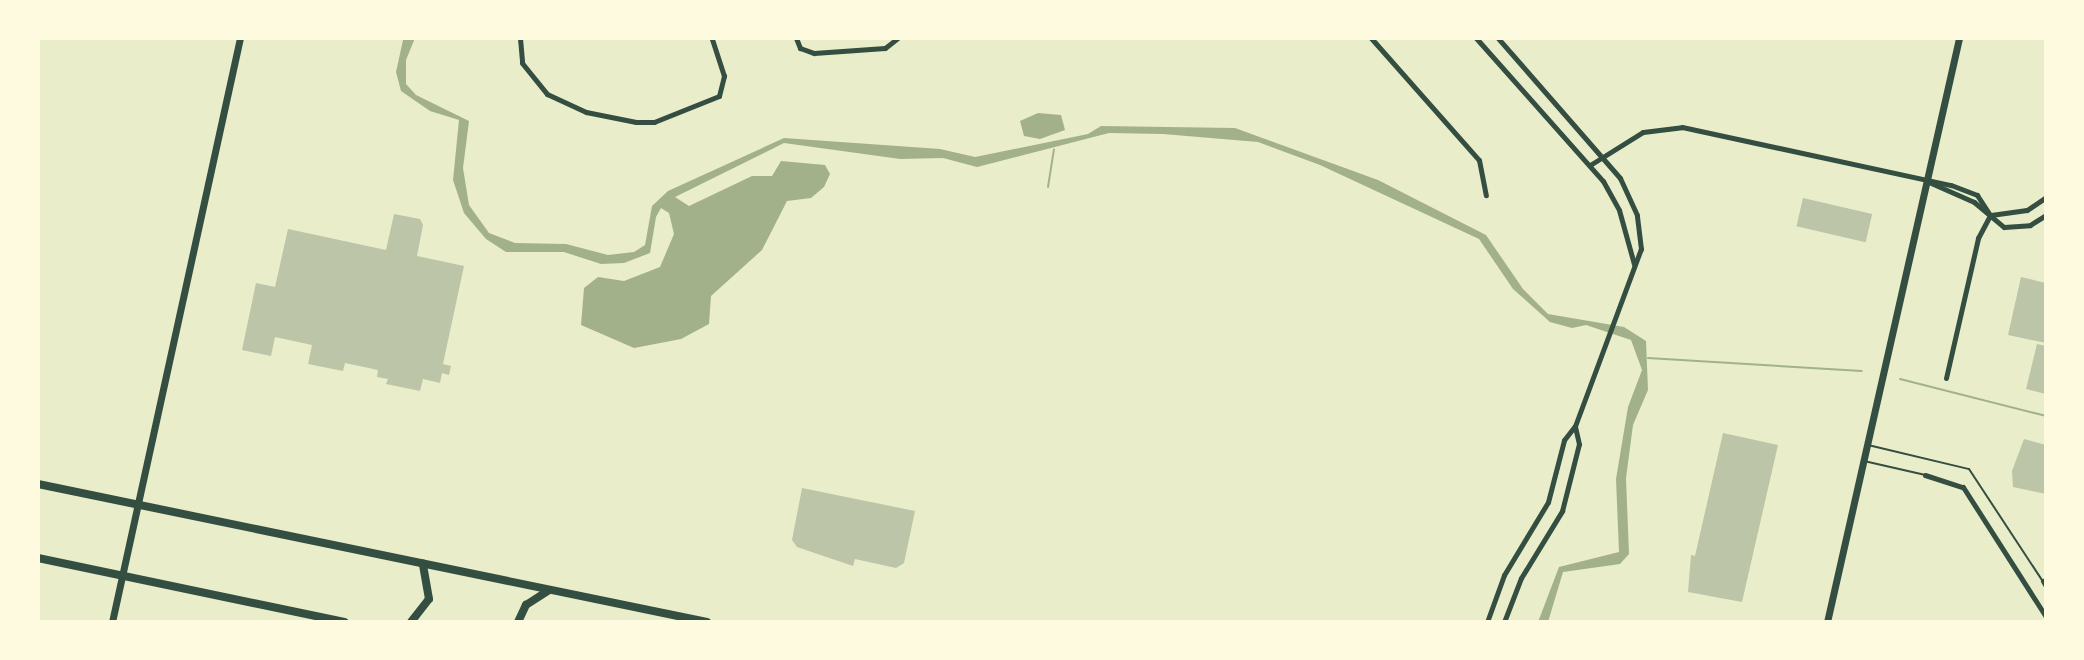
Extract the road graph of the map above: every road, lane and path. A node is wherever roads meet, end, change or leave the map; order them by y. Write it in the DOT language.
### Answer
graph roads {
  1 [pos="240,38"];
  2 [pos="520,38"];
  3 [pos="712,38"];
  4 [pos="796,38"];
  5 [pos="898,38"];
  6 [pos="1371,38"];
  7 [pos="1476,38"];
  8 [pos="1498,38"];
  9 [pos="1959,38"];
  10 [pos="1604,158"];
  11 [pos="1590,165"];
  12 [pos="1926,181"];
  13 [pos="1486,195"];
  14 [pos="2046,197"];
  15 [pos="1990,215"];
  16 [pos="2046,215"];
  17 [pos="1634,265"];
  18 [pos="1946,378"];
  19 [pos="1575,426"];
  20 [pos="1867,444"];
  21 [pos="1863,461"];
  22 [pos="1925,475"];
  23 [pos="38,484"];
  24 [pos="137,505"];
  25 [pos="38,558"];
  26 [pos="423,564"];
  27 [pos="121,577"];
  28 [pos="2045,584"];
  29 [pos="550,590"];
  30 [pos="2046,617"];
  31 [pos="112,622"];
  32 [pos="344,622"];
  33 [pos="411,622"];
  34 [pos="518,622"];
  35 [pos="707,622"];
  36 [pos="1487,622"];
  37 [pos="1504,622"];
  38 [pos="1827,622"];
  1 -- 24 [label="main road"];
  2 -- 3 [label="street"];
  4 -- 5 [label="street"];
  6 -- 13 [label="street"];
  7 -- 11 [label="street"];
  8 -- 10 [label="street"];
  9 -- 12 [label="main road"];
  10 -- 11 [label="street"];
  10 -- 12 [label="street"];
  10 -- 17 [label="street"];
  11 -- 17 [label="street"];
  12 -- 15 [label="street"];
  12 -- 20 [label="main road"];
  14 -- 15 [label="street"];
  15 -- 16 [label="street"];
  15 -- 18 [label="street"];
  17 -- 19 [label="street"];
  19 -- 36 [label="street"];
  19 -- 37 [label="street"];
  20 -- 21 [label="main road"];
  20 -- 28 [label="lane"];
  21 -- 22 [label="lane"];
  21 -- 38 [label="main road"];
  22 -- 30 [label="street"];
  23 -- 24 [label="highway"];
  24 -- 26 [label="highway"];
  24 -- 27 [label="main road"];
  25 -- 27 [label="highway"];
  26 -- 29 [label="highway"];
  26 -- 33 [label="highway"];
  27 -- 31 [label="main road"];
  27 -- 32 [label="highway"];
  29 -- 34 [label="highway"];
  29 -- 35 [label="highway"];
}
